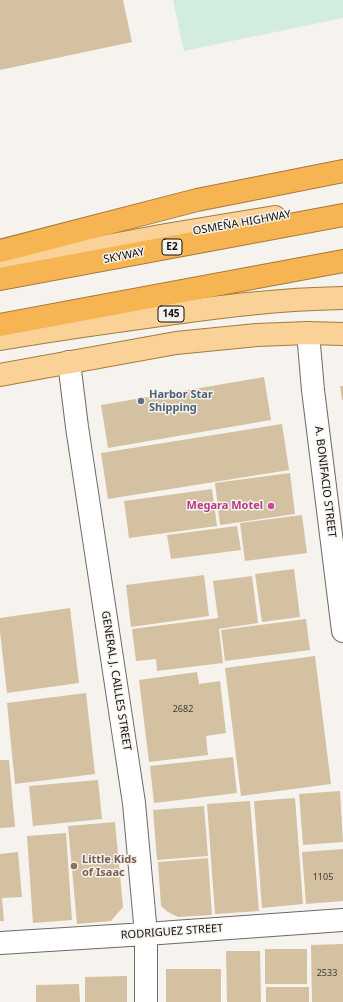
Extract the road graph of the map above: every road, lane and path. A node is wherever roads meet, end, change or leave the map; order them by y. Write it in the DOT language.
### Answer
graph roads {
  1 [pos="343,171"];
  2 [pos="339,209"];
  3 [pos="0,251"];
  4 [pos="343,261"];
  5 [pos="0,266"];
  6 [pos="0,279"];
  7 [pos="343,298"];
  8 [pos="0,325"];
  9 [pos="308,333"];
  10 [pos="343,334"];
  11 [pos="0,339"];
  12 [pos="69,362"];
  13 [pos="0,375"];
  14 [pos="343,631"];
  15 [pos="343,920"];
  16 [pos="146,934"];
  17 [pos="0,942"];
  18 [pos="146,1002"];
  1 -- 3 [label="highway"];
  2 -- 5 [label="main road, OSMEÑA HIGHWAY"];
  2 -- 6 [label="highway, SKYWAY / E2"];
  4 -- 8 [label="highway"];
  7 -- 11 [label="main road, 145"];
  9 -- 10 [label="main road"];
  9 -- 12 [label="main road"];
  9 -- 14 [label="street, A. BONIFACIO STREET"];
  12 -- 13 [label="main road"];
  12 -- 16 [label="street, GENERAL J. CAILLES STREET"];
  15 -- 16 [label="street, RODRIGUEZ STREET"];
  16 -- 17 [label="street, RODRIGUEZ STREET"];
  16 -- 18 [label="street, GENERAL J. CAILLES STREET"];
}
